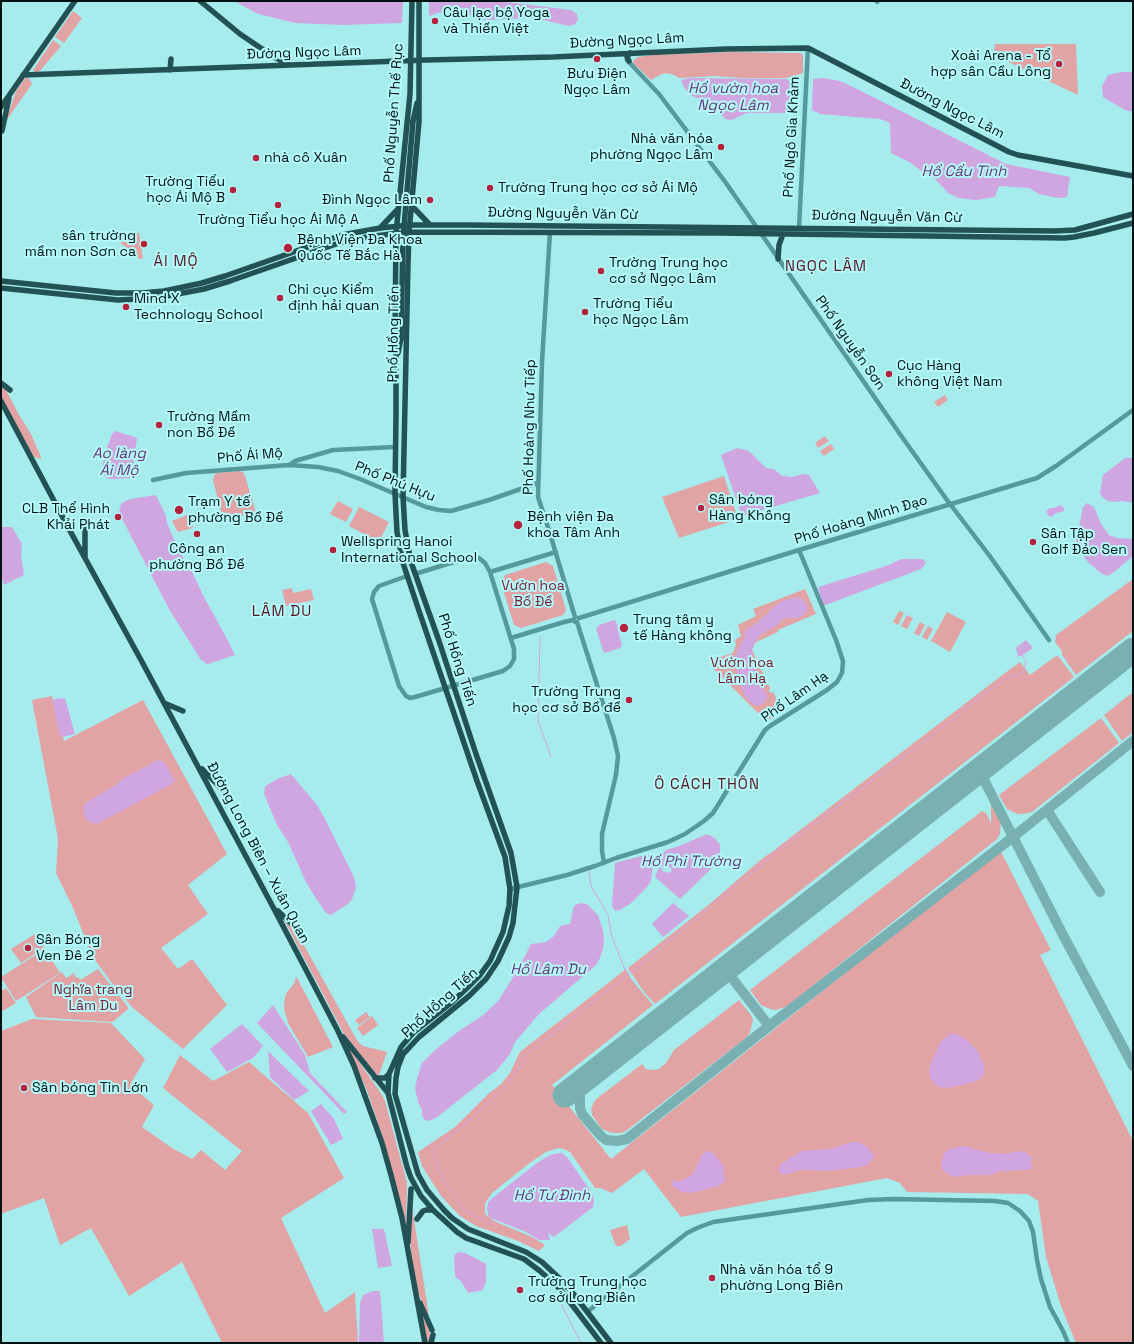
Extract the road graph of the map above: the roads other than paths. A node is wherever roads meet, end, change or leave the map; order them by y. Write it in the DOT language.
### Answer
graph roads {
  1 [pos="75,1"];
  2 [pos="200,1"];
  3 [pos="412,1"];
  4 [pos="419,1"];
  5 [pos="808,48"];
  6 [pos="619,53"];
  7 [pos="630,53"];
  8 [pos="271,56"];
  9 [pos="172,59"];
  10 [pos="419,60"];
  11 [pos="411,61"];
  12 [pos="629,61"];
  13 [pos="271,66"];
  14 [pos="291,66"];
  15 [pos="170,70"];
  16 [pos="23,75"];
  17 [pos="10,94"];
  18 [pos="410,94"];
  19 [pos="419,94"];
  20 [pos="1,107"];
  21 [pos="413,121"];
  22 [pos="2,131"];
  23 [pos="1133,176"];
  24 [pos="412,206"];
  25 [pos="398,209"];
  26 [pos="1133,214"];
  27 [pos="1133,223"];
  28 [pos="410,225"];
  29 [pos="430,225"];
  30 [pos="397,226"];
  31 [pos="380,228"];
  32 [pos="757,228"];
  33 [pos="799,228"];
  34 [pos="895,229"];
  35 [pos="409,232"];
  36 [pos="550,232"];
  37 [pos="396,233"];
  38 [pos="761,234"];
  39 [pos="783,234"];
  40 [pos="895,236"];
  41 [pos="778,259"];
  42 [pos="1,281"];
  43 [pos="202,283"];
  44 [pos="1,288"];
  45 [pos="204,289"];
  46 [pos="401,338"];
  47 [pos="396,359"];
  48 [pos="406,359"];
  49 [pos="1,383"];
  50 [pos="10,390"];
  51 [pos="1,401"];
  52 [pos="1133,410"];
  53 [pos="396,446"];
  54 [pos="289,466"];
  55 [pos="153,480"];
  56 [pos="538,483"];
  57 [pos="395,494"];
  58 [pos="403,497"];
  59 [pos="950,505"];
  60 [pos="85,528"];
  61 [pos="799,550"];
  62 [pos="556,552"];
  63 [pos="85,559"];
  64 [pos="490,572"];
  65 [pos="415,574"];
  66 [pos="407,576"];
  67 [pos="576,619"];
  68 [pos="511,638"];
  69 [pos="1049,640"];
  70 [pos="454,686"];
  71 [pos="445,688"];
  72 [pos="164,703"];
  73 [pos="183,711"];
  74 [pos="197,764"];
  75 [pos="226,793"];
  76 [pos="604,863"];
  77 [pos="517,887"];
  78 [pos="510,889"];
  79 [pos="273,906"];
  80 [pos="296,929"];
  81 [pos="338,1031"];
  82 [pos="400,1054"];
  83 [pos="389,1074"];
  84 [pos="375,1078"];
  85 [pos="388,1093"];
  86 [pos="411,1189"];
  87 [pos="433,1210"];
  88 [pos="417,1219"];
  89 [pos="408,1250"];
  90 [pos="572,1292"];
  91 [pos="416,1294"];
  92 [pos="566,1297"];
  93 [pos="587,1312"];
  94 [pos="425,1343"];
  95 [pos="432,1343"];
  96 [pos="601,1343"];
  97 [pos="611,1343"];
  98 [pos="1068,1343"];
  1 -- 16 [label="main road"];
  2 -- 8 [label="main road"];
  3 -- 11 [label="main road, Phố Nguyễn Thế Rục"];
  4 -- 10 [label="main road, Phố Nguyễn Thế Rục"];
  5 -- 7 [label="main road, Đường Ngọc Lâm"];
  5 -- 23 [label="main road, Đường Ngọc Lâm"];
  5 -- 33 [label="street, Phố Ngô Gia Khảm"];
  6 -- 7 [label="main road, Đường Ngọc Lâm"];
  6 -- 10 [label="main road, Đường Ngọc Lâm"];
  6 -- 12 [label="street, Phố Nguyễn Sơn"];
  7 -- 12 [label="main road"];
  8 -- 13 [label="main road"];
  8 -- 14 [label="main road"];
  9 -- 15 [label="main road"];
  10 -- 11 [label="main road, Đường Ngọc Lâm"];
  10 -- 19 [label="main road, Phố Nguyễn Thế Rục"];
  11 -- 14 [label="main road, Đường Ngọc Lâm"];
  11 -- 18 [label="main road, Phố Nguyễn Thế Rục"];
  12 -- 32 [label="street, Phố Nguyễn Sơn"];
  13 -- 14 [label="main road, Đường Ngọc Lâm"];
  13 -- 15 [label="main road, Đường Ngọc Lâm"];
  15 -- 16 [label="main road, Đường Ngọc Lâm"];
  16 -- 17 [label="main road"];
  17 -- 20 [label="main road"];
  17 -- 22 [label="main road"];
  18 -- 21 [label="main road"];
  18 -- 25 [label="main road, Phố Nguyễn Thế Rục"];
  19 -- 21 [label="main road"];
  19 -- 24 [label="main road, Phố Nguyễn Thế Rục"];
  21 -- 46 [label="main road, bridge"];
  24 -- 28 [label="main road, Phố Nguyễn Thế Rục"];
  24 -- 29 [label="main road"];
  25 -- 30 [label="main road, Phố Nguyễn Thế Rục"];
  25 -- 31 [label="main road"];
  26 -- 34 [label="main road, Đường Nguyễn Văn Cừ"];
  27 -- 40 [label="main road, Đường Nguyễn Văn Cừ"];
  28 -- 29 [label="main road, Đường Nguyễn Văn Cừ"];
  28 -- 30 [label="main road, Đường Nguyễn Văn Cừ"];
  28 -- 35 [label="main road, Phố Hồng Tiến"];
  29 -- 32 [label="main road, Đường Nguyễn Văn Cừ"];
  30 -- 31 [label="main road, Đường Nguyễn Văn Cừ"];
  30 -- 37 [label="main road, Phố Hồng Tiến"];
  31 -- 43 [label="main road, Đường Nguyễn Văn Cừ"];
  32 -- 33 [label="main road, Đường Nguyễn Văn Cừ"];
  32 -- 38 [label="street, Phố Nguyễn Sơn"];
  33 -- 34 [label="main road, Đường Nguyễn Văn Cừ"];
  34 -- 40 [label="main road"];
  35 -- 36 [label="main road, Đường Nguyễn Văn Cừ"];
  35 -- 37 [label="main road, Đường Nguyễn Văn Cừ"];
  35 -- 48 [label="main road, Phố Hồng Tiến"];
  36 -- 38 [label="main road, Đường Nguyễn Văn Cừ"];
  36 -- 56 [label="street, Phố Hoàng Như Tiếp"];
  37 -- 45 [label="main road, Đường Nguyễn Văn Cừ"];
  37 -- 47 [label="main road, Phố Hồng Tiến"];
  38 -- 39 [label="main road, Đường Nguyễn Văn Cừ"];
  38 -- 41 [label="street, Phố Nguyễn Sơn"];
  39 -- 40 [label="main road, Đường Nguyễn Văn Cừ"];
  39 -- 41 [label="main road"];
  41 -- 59 [label="street, Phố Nguyễn Sơn"];
  42 -- 43 [label="main road, Đường Nguyễn Văn Cừ"];
  43 -- 45 [label="main road"];
  44 -- 45 [label="main road, Đường Nguyễn Văn Cừ"];
  46 -- 47 [label="main road"];
  46 -- 48 [label="main road"];
  47 -- 53 [label="main road, Phố Hồng Tiến"];
  48 -- 58 [label="main road, Phố Hồng Tiến"];
  49 -- 50 [label="main road"];
  51 -- 63 [label="main road, Đường Long Biên – Xuân Quan"];
  52 -- 59 [label="street, Phố Hoàng Minh Đạo"];
  53 -- 54 [label="street, Phố Ái Mộ"];
  53 -- 57 [label="main road, Phố Hồng Tiến"];
  54 -- 55 [label="street, Phố Ái Mộ"];
  54 -- 57 [label="street, Phố Phú Hựu"];
  56 -- 58 [label="street, Phố Phú Hựu"];
  56 -- 62 [label="street, Phố Hoàng Như Tiếp"];
  57 -- 58 [label="street, Phố Phú Hựu"];
  57 -- 66 [label="main road, Phố Hồng Tiến"];
  58 -- 65 [label="main road, Phố Hồng Tiến"];
  59 -- 61 [label="street, Phố Hoàng Minh Đạo"];
  59 -- 69 [label="street, Phố Nguyễn Sơn"];
  60 -- 63 [label="main road"];
  61 -- 67 [label="street, Phố Hoàng Minh Đạo"];
  61 -- 76 [label="street, Phố Lâm Hạ"];
  62 -- 64 [label="street"];
  62 -- 67 [label="street, Phố Hoàng Như Tiếp"];
  63 -- 72 [label="main road, Đường Long Biên – Xuân Quan"];
  64 -- 65 [label="street"];
  64 -- 68 [label="street"];
  65 -- 70 [label="main road, Phố Hồng Tiến"];
  66 -- 71 [label="main road, Phố Hồng Tiến"];
  66 -- 71 [label="street"];
  67 -- 68 [label="street, Phố Hoàng Minh Đạo"];
  67 -- 76 [label="street, Phố Hoàng Như Tiếp"];
  68 -- 70 [label="street"];
  70 -- 71 [label="street"];
  70 -- 77 [label="main road, Phố Hồng Tiến"];
  71 -- 78 [label="main road, Phố Hồng Tiến"];
  72 -- 73 [label="main road"];
  72 -- 74 [label="main road, Đường Long Biên – Xuân Quan"];
  74 -- 75 [label="main road"];
  74 -- 79 [label="main road, Đường Long Biên – Xuân Quan"];
  76 -- 77 [label="street, Phố Lâm Hạ"];
  77 -- 78 [label="street, Phố Lâm Hạ"];
  77 -- 82 [label="main road, Phố Hồng Tiến"];
  78 -- 82 [label="main road, Phố Hồng Tiến"];
  79 -- 80 [label="main road"];
  79 -- 81 [label="main road, Đường Long Biên – Xuân Quan"];
  81 -- 84 [label="main road"];
  81 -- 89 [label="main road, Đường Long Biên – Xuân Quan"];
  82 -- 83 [label="main road"];
  82 -- 90 [label="main road"];
  83 -- 84 [label="main road"];
  83 -- 85 [label="main road"];
  84 -- 85 [label="main road"];
  85 -- 87 [label="main road"];
  86 -- 89 [label="main road"];
  87 -- 88 [label="main road"];
  87 -- 92 [label="main road"];
  89 -- 91 [label="main road, Đường Long Biên – Xuân Quan"];
  90 -- 92 [label="main road"];
  90 -- 93 [label="main road"];
  91 -- 94 [label="main road, Đường Long Biên – Xuân Quan"];
  91 -- 95 [label="main road"];
  92 -- 96 [label="main road"];
  93 -- 97 [label="main road"];
  93 -- 98 [label="street"];
}
